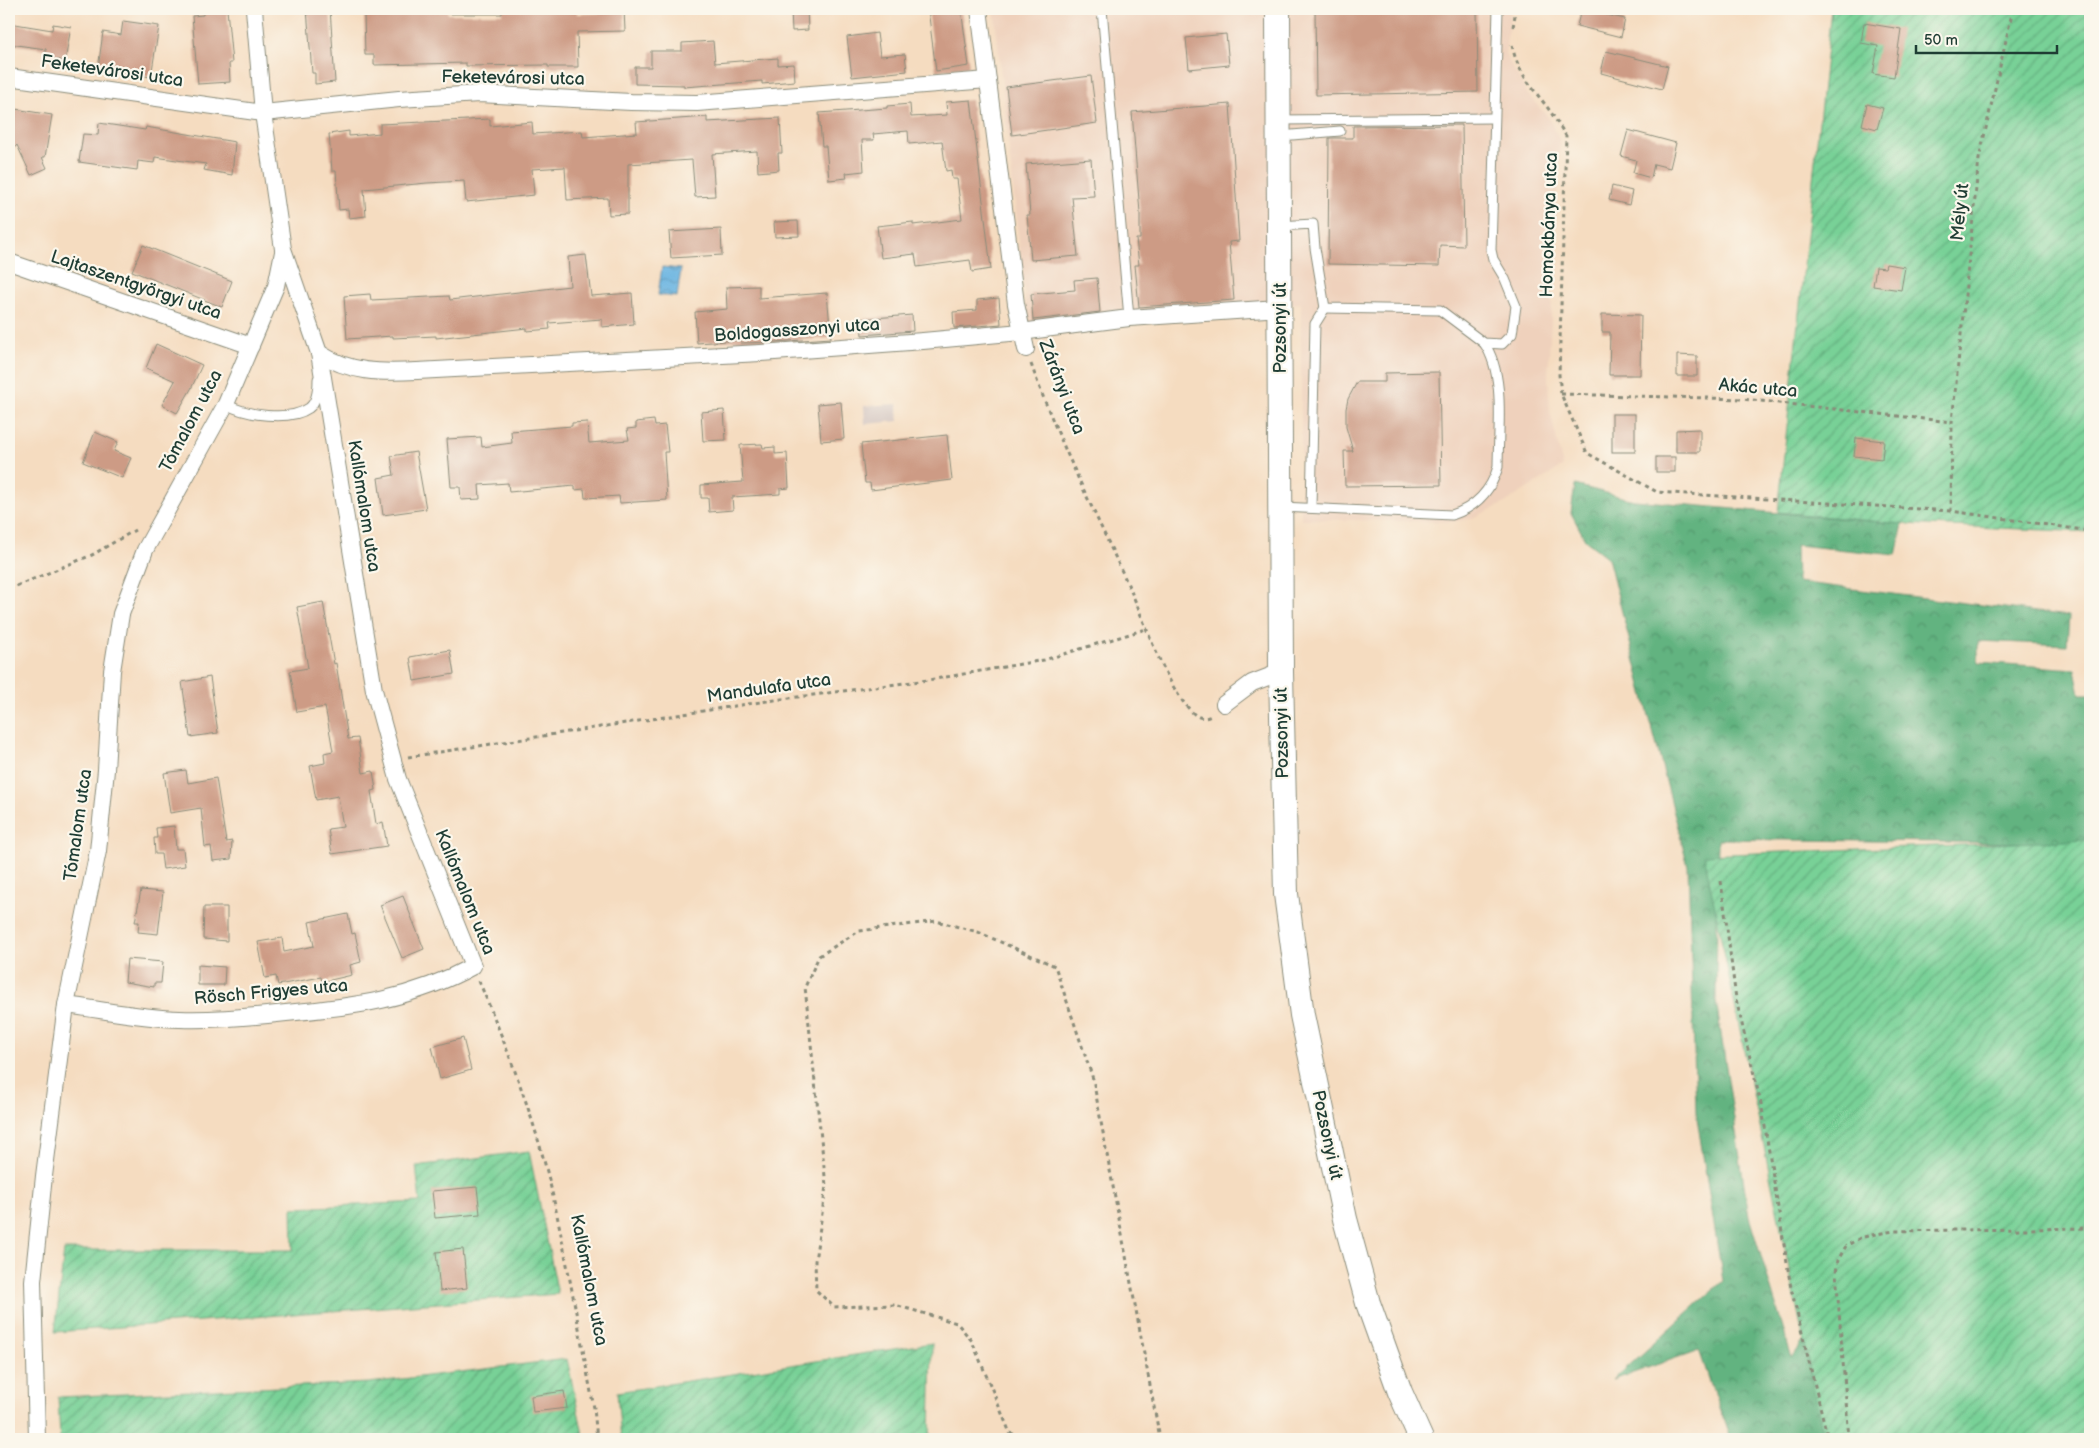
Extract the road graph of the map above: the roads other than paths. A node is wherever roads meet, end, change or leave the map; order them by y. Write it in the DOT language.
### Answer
graph roads {
  1 [pos="254,9"];
  2 [pos="979,9"];
  3 [pos="1102,9"];
  4 [pos="1278,9"];
  5 [pos="1498,9"];
  6 [pos="9,77"];
  7 [pos="988,80"];
  8 [pos="263,113"];
  9 [pos="1494,118"];
  10 [pos="1278,128"];
  11 [pos="1340,131"];
  12 [pos="1279,226"];
  13 [pos="284,249"];
  14 [pos="9,262"];
  15 [pos="1280,308"];
  16 [pos="1325,308"];
  17 [pos="1129,318"];
  18 [pos="1021,332"];
  19 [pos="1484,344"];
  20 [pos="251,346"];
  21 [pos="1026,349"];
  22 [pos="319,353"];
  23 [pos="226,404"];
  24 [pos="1281,507"];
  25 [pos="1311,508"];
  26 [pos="1281,672"];
  27 [pos="1224,704"];
  28 [pos="473,966"];
  29 [pos="66,1005"];
  30 [pos="37,1439"];
  31 [pos="1420,1439"];
  1 -- 8 [label="street, Tómalom utca"];
  2 -- 7 [label="street, Zárányi utca"];
  3 -- 17 [label="lane"];
  4 -- 10 [label="main road, Pozsonyi út"];
  5 -- 9 [label="lane"];
  6 -- 8 [label="street, Feketevárosi utca"];
  7 -- 8 [label="street, Feketevárosi utca"];
  7 -- 18 [label="street, Zárányi utca"];
  8 -- 13 [label="street, Tómalom utca"];
  9 -- 10 [label="lane"];
  9 -- 19 [label="lane"];
  10 -- 11 [label="lane"];
  10 -- 12 [label="main road, Pozsonyi út"];
  12 -- 15 [label="main road, Pozsonyi út"];
  12 -- 16 [label="lane"];
  13 -- 20 [label="street, Tómalom utca"];
  13 -- 22 [label="street, Tómalom utca"];
  14 -- 20 [label="street, Lajtaszentgyörgyi utca"];
  15 -- 17 [label="street, Boldogasszonyi utca"];
  15 -- 24 [label="main road, Pozsonyi út"];
  16 -- 19 [label="lane"];
  16 -- 25 [label="lane"];
  17 -- 18 [label="street, Boldogasszonyi utca"];
  18 -- 21 [label="street, Zárányi utca"];
  18 -- 22 [label="street, Boldogasszonyi utca"];
  19 -- 25 [label="lane"];
  20 -- 23 [label="street, Tómalom utca"];
  22 -- 23 [label="lane"];
  22 -- 28 [label="street, Kallómalom utca"];
  23 -- 29 [label="street, Tómalom utca"];
  24 -- 25 [label="lane"];
  24 -- 26 [label="main road, Pozsonyi út"];
  26 -- 27 [label="street"];
  26 -- 31 [label="main road, Pozsonyi út"];
  28 -- 29 [label="street, Rösch Frigyes utca"];
  29 -- 30 [label="street, Tómalom utca"];
}
